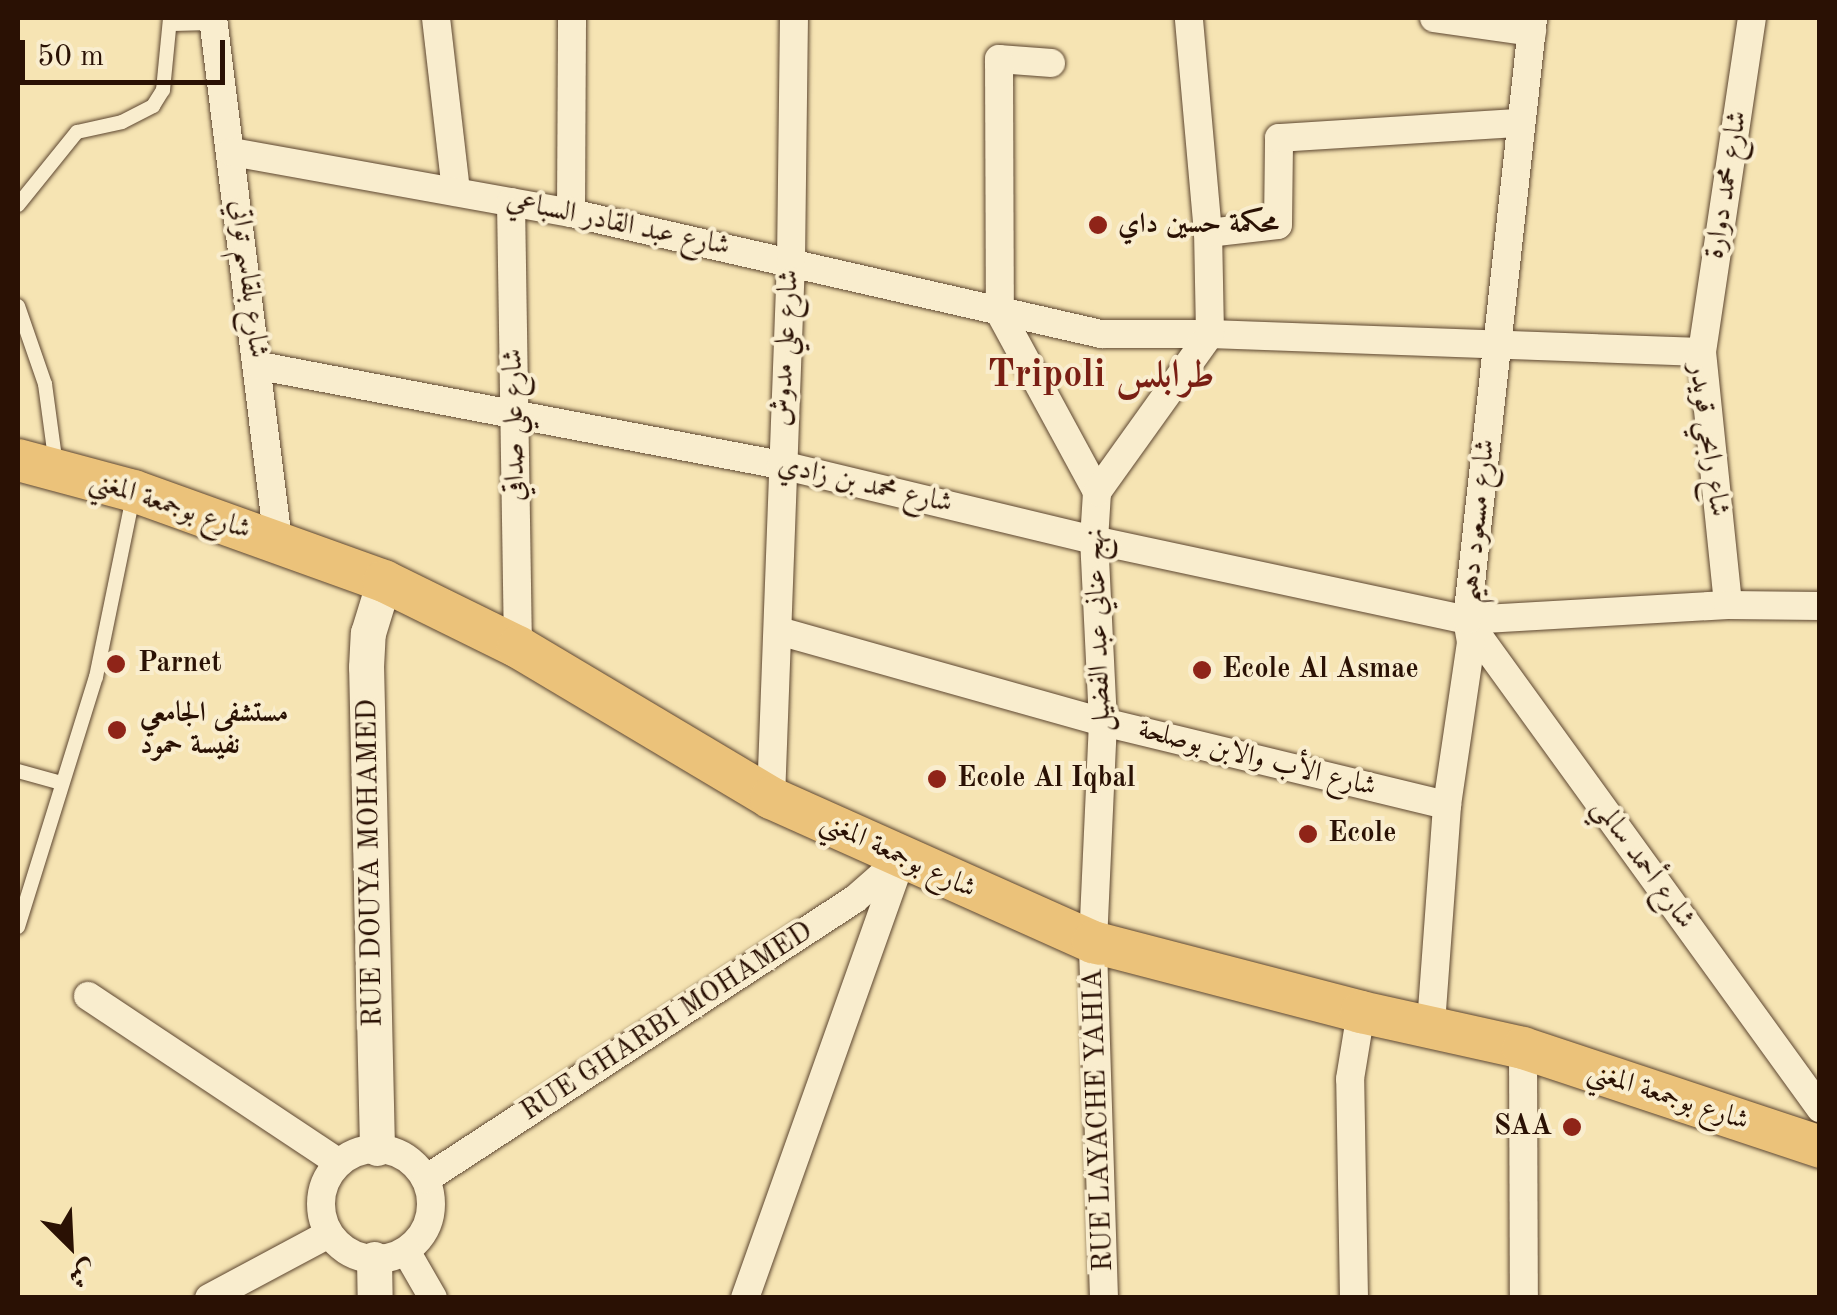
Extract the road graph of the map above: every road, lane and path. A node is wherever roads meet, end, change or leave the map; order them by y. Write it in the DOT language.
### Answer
graph roads {
  1 [pos="436,18"];
  2 [pos="572,18"];
  3 [pos="794,18"];
  4 [pos="1189,18"];
  5 [pos="1434,18"];
  6 [pos="1752,18"];
  7 [pos="213,20"];
  8 [pos="170,21"];
  9 [pos="1533,25"];
  10 [pos="1051,63"];
  11 [pos="1519,123"];
  12 [pos="232,152"];
  13 [pos="456,192"];
  14 [pos="512,202"];
  15 [pos="18,205"];
  16 [pos="570,213"];
  17 [pos="1208,233"];
  18 [pos="791,260"];
  19 [pos="1000,313"];
  20 [pos="19,314"];
  21 [pos="1210,334"];
  22 [pos="1498,344"];
  23 [pos="1702,352"];
  24 [pos="260,366"];
  25 [pos="515,412"];
  26 [pos="781,464"];
  27 [pos="37,465"];
  28 [pos="134,492"];
  29 [pos="1098,492"];
  30 [pos="1094,540"];
  31 [pos="278,541"];
  32 [pos="384,581"];
  33 [pos="1728,605"];
  34 [pos="1820,606"];
  35 [pos="1467,620"];
  36 [pos="779,630"];
  37 [pos="518,647"];
  38 [pos="1103,722"];
  39 [pos="18,771"];
  40 [pos="60,783"];
  41 [pos="771,798"];
  42 [pos="1447,805"];
  43 [pos="903,856"];
  44 [pos="18,927"];
  45 [pos="1093,942"];
  46 [pos="88,996"];
  47 [pos="1361,1012"];
  48 [pos="1431,1024"];
  49 [pos="1523,1048"];
  50 [pos="1820,1108"];
  51 [pos="377,1148"];
  52 [pos="1820,1148"];
  53 [pos="338,1163"];
  54 [pos="426,1180"];
  55 [pos="330,1234"];
  56 [pos="390,1255"];
  57 [pos="209,1298"];
  58 [pos="375,1298"];
  59 [pos="433,1298"];
  60 [pos="745,1298"];
  61 [pos="1104,1298"];
  62 [pos="1354,1298"];
  63 [pos="1524,1298"];
  1 -- 13 [label="street"];
  2 -- 16 [label="street"];
  3 -- 18 [label="street, شارع علي مدوش"];
  4 -- 17 [label="street"];
  5 -- 9 [label="street"];
  6 -- 23 [label="street, شارع محمد دوارة"];
  7 -- 8 [label="lane"];
  7 -- 12 [label="street, شارع بلقاسم تواتي"];
  8 -- 15 [label="lane"];
  9 -- 11 [label="street, شارع مسعود دهيم"];
  10 -- 19 [label="street"];
  11 -- 17 [label="street"];
  11 -- 22 [label="street, شارع مسعود دهيم"];
  12 -- 13 [label="street, شارع عبد القادر السباعي"];
  12 -- 24 [label="street, شارع بلقاسم تواتي"];
  13 -- 14 [label="street, شارع عبد القادر السباعي"];
  14 -- 16 [label="street, شارع عبد القادر السباعي"];
  14 -- 25 [label="street, شارع علي صداقي"];
  16 -- 18 [label="street, شارع عبد القادر السباعي"];
  17 -- 21 [label="street"];
  18 -- 19 [label="street, شارع عبد القادر السباعي"];
  18 -- 26 [label="street, شارع علي مدوش"];
  19 -- 21 [label="street, شارع عبد القادر السباعي"];
  19 -- 29 [label="street"];
  20 -- 27 [label="lane"];
  21 -- 22 [label="street, شارع عبد القادر السباعي"];
  21 -- 29 [label="street, نهج عناني عبد الفضيل"];
  22 -- 23 [label="street, شاع رابحي قويدر"];
  22 -- 35 [label="street, شارع مسعود دهيم"];
  23 -- 33 [label="street, شاع رابحي قويدر"];
  24 -- 25 [label="street, شارع محمد بن زادي"];
  24 -- 31 [label="street, شارع بلقاسم تواتي"];
  25 -- 26 [label="street, شارع محمد بن زادي"];
  25 -- 37 [label="street, شارع علي صداقي"];
  26 -- 30 [label="street, شارع محمد بن زادي"];
  26 -- 36 [label="street, شارع علي مدوش"];
  27 -- 28 [label="main road, شارع بوجمعة المغني"];
  28 -- 31 [label="main road, شارع بوجمعة المغني"];
  28 -- 40 [label="lane"];
  29 -- 30 [label="street, نهج عناني عبد الفضيل"];
  30 -- 35 [label="street, شارع محمد بن زادي"];
  30 -- 38 [label="street, نهج عناني عبد الفضيل"];
  31 -- 32 [label="main road, شارع بوجمعة المغني"];
  32 -- 37 [label="main road, شارع بوجمعة المغني"];
  32 -- 51 [label="street, RUE DOUYA MOHAMED"];
  33 -- 34 [label="street, شارع محمد بن زادي"];
  33 -- 35 [label="street, شارع محمد بن زادي"];
  35 -- 42 [label="street, شارع مسعود دهيم"];
  35 -- 50 [label="street, شارع أحمد سالمي"];
  36 -- 38 [label="street, شارع الأب والابن بوصلحة"];
  36 -- 41 [label="street, شارع علي مدوش"];
  37 -- 41 [label="main road, شارع بوجمعة المغني"];
  38 -- 42 [label="street, شارع الأب والابن بوصلحة"];
  38 -- 45 [label="street, نهج عناني عبد الفضيل"];
  39 -- 40 [label="lane"];
  40 -- 44 [label="lane"];
  41 -- 43 [label="main road, شارع بوجمعة المغني"];
  42 -- 48 [label="street, شارع مسعود دهيم"];
  43 -- 45 [label="main road, شارع بوجمعة المغني"];
  43 -- 54 [label="street, RUE GHARBI MOHAMED"];
  43 -- 60 [label="street"];
  45 -- 47 [label="main road, شارع بوجمعة المغني"];
  45 -- 61 [label="street, RUE LAYACHE YAHIA"];
  46 -- 53 [label="street"];
  47 -- 48 [label="main road, شارع بوجمعة المغني"];
  47 -- 62 [label="street"];
  48 -- 49 [label="main road, شارع بوجمعة المغني"];
  49 -- 52 [label="main road, شارع بوجمعة المغني"];
  49 -- 63 [label="street"];
  51 -- 53 [label="street"];
  51 -- 54 [label="street"];
  53 -- 55 [label="street"];
  54 -- 56 [label="street"];
  55 -- 56 [label="street"];
  55 -- 57 [label="street"];
  56 -- 58 [label="street"];
  56 -- 59 [label="street"];
}
